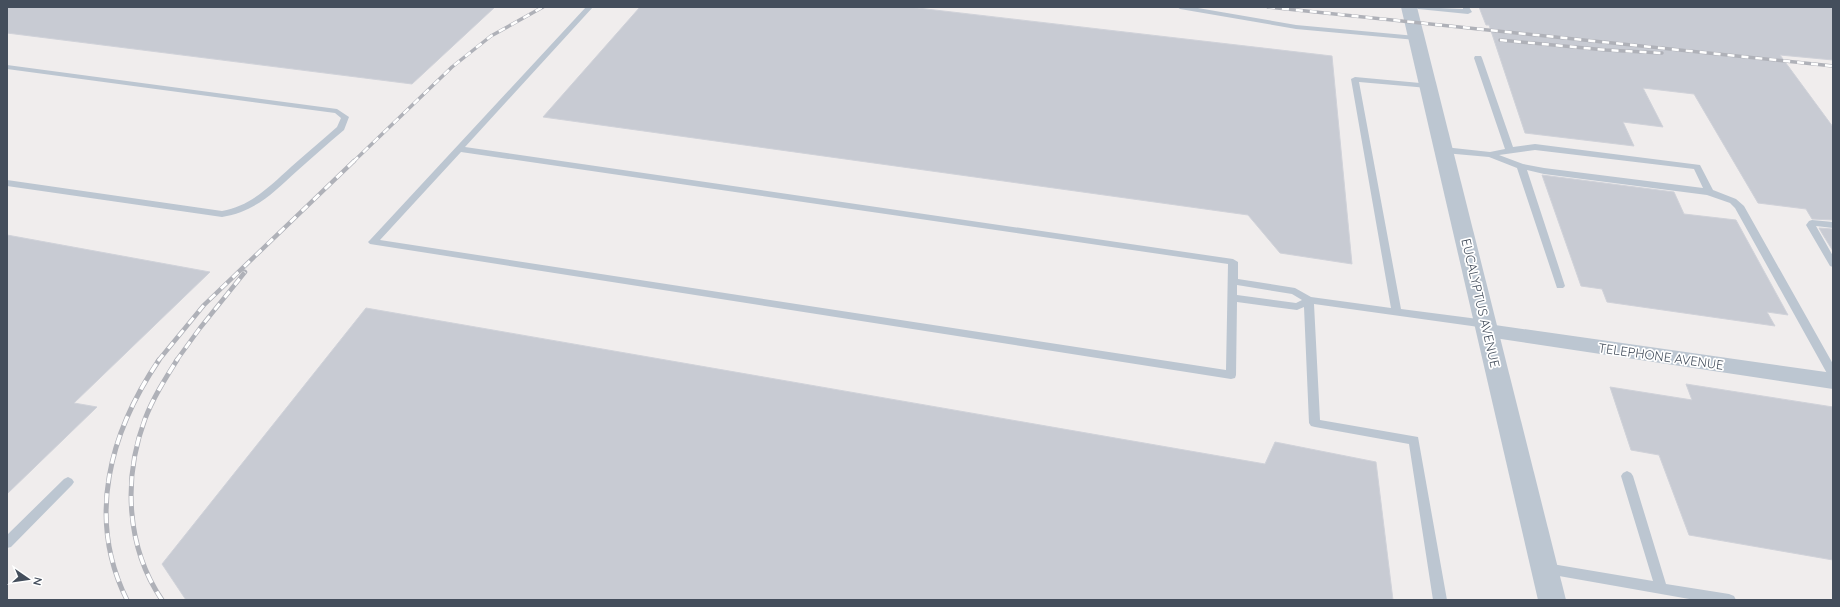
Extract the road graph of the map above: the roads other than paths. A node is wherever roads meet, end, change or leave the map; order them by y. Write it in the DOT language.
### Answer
graph roads {
  1 [pos="590,7"];
  2 [pos="1180,7"];
  3 [pos="1409,7"];
  4 [pos="1418,7"];
  5 [pos="1466,7"];
  6 [pos="1416,38"];
  7 [pos="1478,58"];
  8 [pos="7,67"];
  9 [pos="1428,86"];
  10 [pos="459,149"];
  11 [pos="1444,150"];
  12 [pos="1510,150"];
  13 [pos="1490,155"];
  14 [pos="1521,166"];
  15 [pos="7,183"];
  16 [pos="1709,192"];
  17 [pos="1833,225"];
  18 [pos="1833,264"];
  19 [pos="1232,281"];
  20 [pos="1560,286"];
  21 [pos="1232,298"];
  22 [pos="1309,300"];
  23 [pos="1397,312"];
  24 [pos="1487,327"];
  25 [pos="1833,374"];
  26 [pos="1833,381"];
  27 [pos="1626,476"];
  28 [pos="68,482"];
  29 [pos="7,543"];
  30 [pos="1544,568"];
  31 [pos="1661,588"];
  32 [pos="1440,600"];
  33 [pos="1552,600"];
  34 [pos="1730,600"];
  1 -- 10 [label="lane"];
  2 -- 6 [label="lane"];
  3 -- 6 [label="street, EUCALYPTUS AVENUE"];
  4 -- 5 [label="lane"];
  6 -- 9 [label="street, EUCALYPTUS AVENUE"];
  7 -- 12 [label="lane"];
  8 -- 15 [label="lane"];
  9 -- 11 [label="street, EUCALYPTUS AVENUE"];
  9 -- 23 [label="lane"];
  10 -- 19 [label="lane"];
  10 -- 21 [label="lane"];
  11 -- 13 [label="lane"];
  11 -- 24 [label="street, EUCALYPTUS AVENUE"];
  12 -- 13 [label="lane"];
  12 -- 16 [label="lane"];
  13 -- 14 [label="lane"];
  14 -- 16 [label="lane"];
  14 -- 20 [label="lane"];
  16 -- 25 [label="lane"];
  17 -- 18 [label="lane"];
  19 -- 21 [label="lane"];
  19 -- 22 [label="lane"];
  21 -- 22 [label="lane"];
  22 -- 23 [label="lane"];
  22 -- 32 [label="lane"];
  23 -- 24 [label="lane"];
  24 -- 26 [label="street, TELEPHONE AVENUE"];
  24 -- 30 [label="street, EUCALYPTUS AVENUE"];
  27 -- 31 [label="lane"];
  28 -- 29 [label="lane"];
  30 -- 31 [label="lane"];
  30 -- 33 [label="street, EUCALYPTUS AVENUE"];
  31 -- 34 [label="lane"];
}
